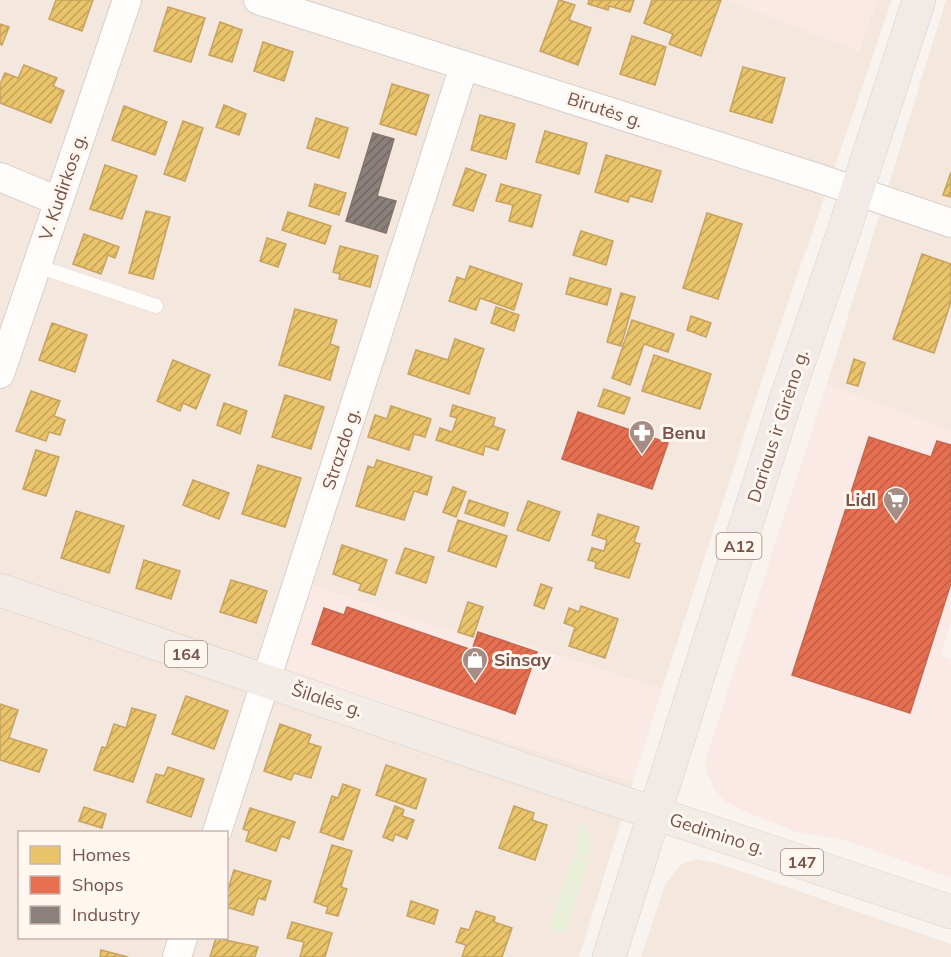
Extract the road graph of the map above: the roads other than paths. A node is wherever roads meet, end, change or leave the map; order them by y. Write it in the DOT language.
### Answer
graph roads {
  1 [pos="127,0"];
  2 [pos="258,0"];
  3 [pos="919,0"];
  4 [pos="464,66"];
  5 [pos="0,177"];
  6 [pos="857,192"];
  7 [pos="58,201"];
  8 [pos="951,224"];
  9 [pos="37,266"];
  10 [pos="156,306"];
  11 [pos="0,374"];
  12 [pos="0,590"];
  13 [pos="267,682"];
  14 [pos="653,813"];
  15 [pos="218,831"];
  16 [pos="951,912"];
  17 [pos="183,939"];
  18 [pos="177,957"];
  19 [pos="609,957"];
  1 -- 7 [label="street, V. Kudirkos g."];
  2 -- 4 [label="street, Birutės g."];
  3 -- 6 [label="highway, Dariaus ir Girėno g. / A12"];
  4 -- 6 [label="street, Birutės g."];
  4 -- 13 [label="street, Strazdo g."];
  5 -- 7 [label="street"];
  6 -- 8 [label="street, Birutės g."];
  6 -- 14 [label="highway, Dariaus ir Girėno g. / A12"];
  7 -- 9 [label="street, V. Kudirkos g."];
  9 -- 10 [label="lane"];
  9 -- 11 [label="street, V. Kudirkos g."];
  12 -- 13 [label="main road, Šilalės g. / 164"];
  13 -- 14 [label="main road, Šilalės g. / 164"];
  13 -- 15 [label="street, Strazdo g."];
  14 -- 16 [label="main road, Gedimino g. / 147"];
  14 -- 19 [label="highway, Dariaus ir Girėno g. / A12"];
  17 -- 18 [label="street"];
}
